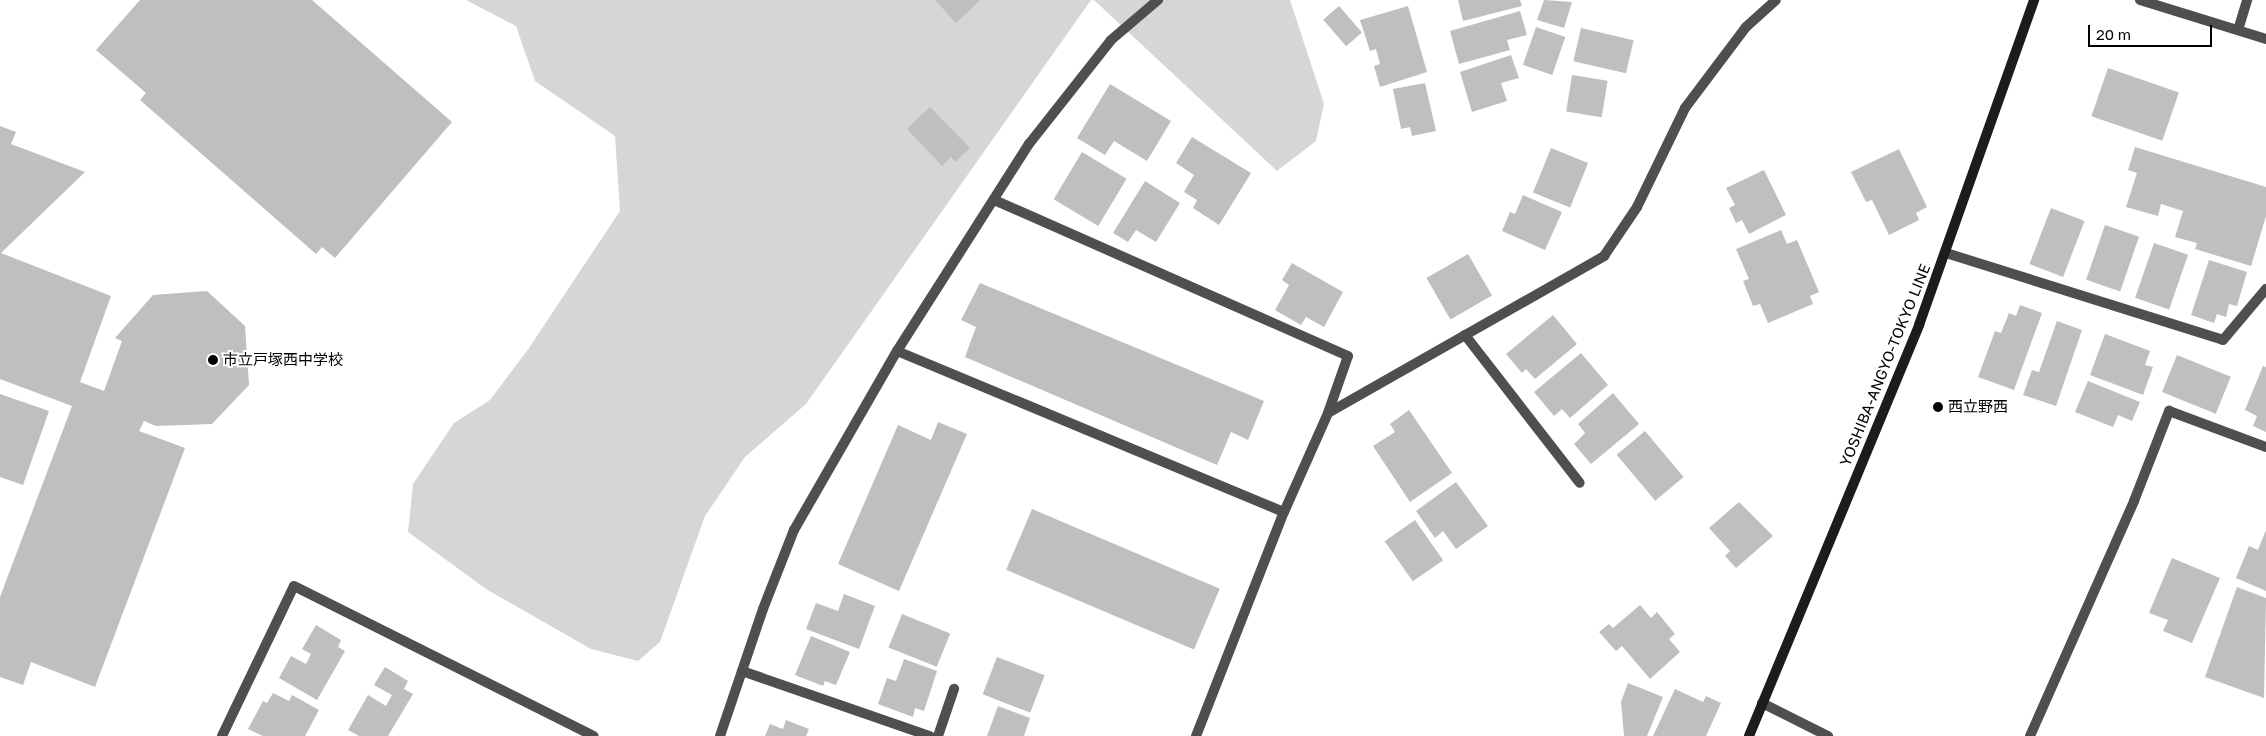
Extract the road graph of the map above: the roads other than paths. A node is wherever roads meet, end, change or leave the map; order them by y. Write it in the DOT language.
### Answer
graph roads {
  1 [pos="1158,0"];
  2 [pos="1776,0"];
  3 [pos="2034,0"];
  4 [pos="2140,0"];
  5 [pos="2247,0"];
  6 [pos="2238,30"];
  7 [pos="2266,38"];
  8 [pos="994,200"];
  9 [pos="1946,253"];
  10 [pos="2266,289"];
  11 [pos="1465,335"];
  12 [pos="897,351"];
  13 [pos="1328,413"];
  14 [pos="2266,447"];
  15 [pos="1580,483"];
  16 [pos="1284,512"];
  17 [pos="742,671"];
  18 [pos="954,690"];
  19 [pos="1762,703"];
  20 [pos="222,736"];
  21 [pos="592,736"];
  22 [pos="720,736"];
  23 [pos="930,736"];
  24 [pos="938,736"];
  25 [pos="1196,736"];
  26 [pos="1749,736"];
  27 [pos="1828,736"];
  28 [pos="2030,736"];
  1 -- 8 [label="street"];
  2 -- 11 [label="street"];
  3 -- 9 [label="main road, YOSHIBA-ANGYO-TOKYO LINE"];
  4 -- 6 [label="street"];
  5 -- 6 [label="street"];
  6 -- 7 [label="street"];
  8 -- 12 [label="street"];
  8 -- 13 [label="street"];
  9 -- 10 [label="street"];
  9 -- 19 [label="main road, YOSHIBA-ANGYO-TOKYO LINE"];
  11 -- 13 [label="street"];
  11 -- 15 [label="street"];
  12 -- 16 [label="street"];
  12 -- 17 [label="street"];
  13 -- 16 [label="street"];
  14 -- 28 [label="street"];
  16 -- 25 [label="street"];
  17 -- 22 [label="street"];
  17 -- 23 [label="street"];
  18 -- 24 [label="street"];
  19 -- 26 [label="main road, YOSHIBA-ANGYO-TOKYO LINE"];
  19 -- 27 [label="street"];
  20 -- 21 [label="street"];
}
